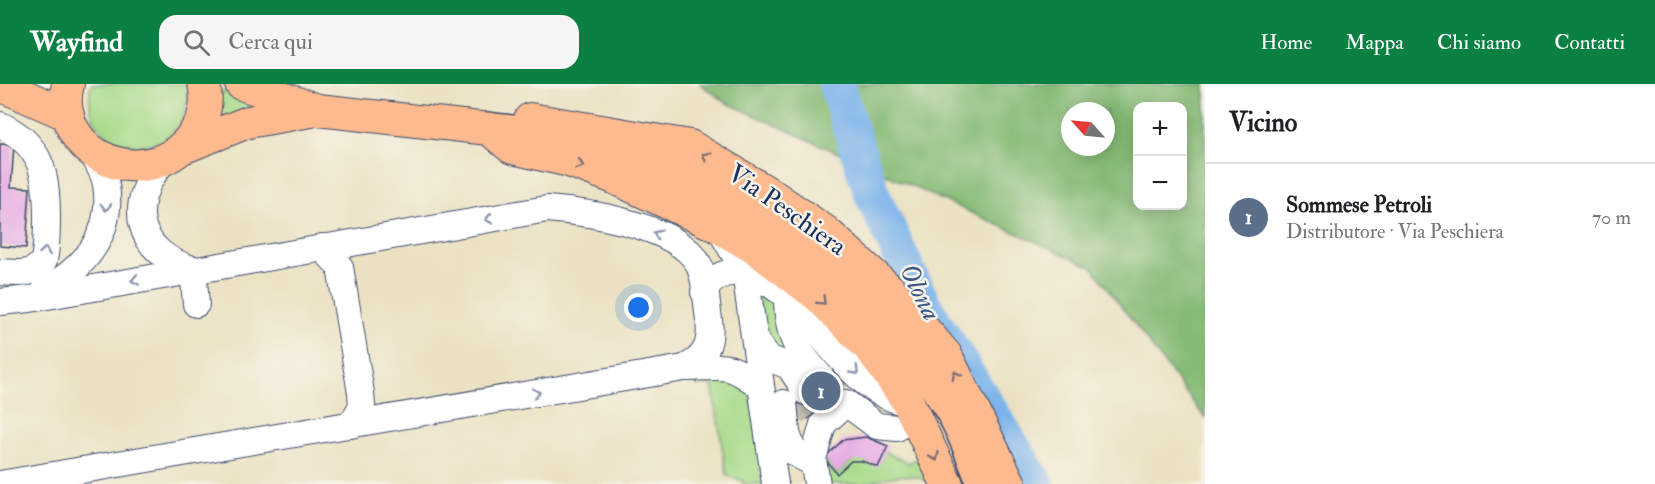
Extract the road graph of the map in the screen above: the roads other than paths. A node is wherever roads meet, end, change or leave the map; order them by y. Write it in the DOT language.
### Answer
graph roads {
  1 [pos="68,84"];
  2 [pos="204,84"];
  3 [pos="241,84"];
  4 [pos="0,85"];
  5 [pos="318,110"];
  6 [pos="68,115"];
  7 [pos="0,125"];
  8 [pos="489,129"];
  9 [pos="92,151"];
  10 [pos="175,154"];
  11 [pos="717,225"];
  12 [pos="821,246"];
  13 [pos="322,247"];
  14 [pos="193,269"];
  15 [pos="0,272"];
  16 [pos="745,272"];
  17 [pos="704,292"];
  18 [pos="0,293"];
  19 [pos="787,297"];
  20 [pos="30,299"];
  21 [pos="0,302"];
  22 [pos="196,304"];
  23 [pos="756,342"];
  24 [pos="684,368"];
  25 [pos="760,386"];
  26 [pos="816,401"];
  27 [pos="896,409"];
  28 [pos="351,425"];
  29 [pos="813,459"];
  30 [pos="0,484"];
  31 [pos="775,484"];
  32 [pos="817,484"];
  33 [pos="947,484"];
  34 [pos="984,484"];
  35 [pos="1010,484"];
  1 -- 6 [label="main road"];
  2 -- 10 [label="main road"];
  3 -- 5 [label="main road"];
  4 -- 6 [label="main road"];
  5 -- 8 [label="main road"];
  5 -- 10 [label="main road"];
  6 -- 9 [label="main road"];
  15 -- 7 [label="lane, one-way"];
  8 -- 11 [label="main road, Via Peschiera, one-way"];
  8 -- 12 [label="highway"];
  9 -- 10 [label="main road"];
  9 -- 20 [label="lane, one-way"];
  10 -- 14 [label="lane"];
  11 -- 16 [label="lane"];
  11 -- 27 [label="main road, Via Peschiera, one-way"];
  12 -- 34 [label="highway"];
  35 -- 12 [label="main road, Via Peschiera, one-way"];
  13 -- 14 [label="lane"];
  17 -- 13 [label="lane, one-way"];
  13 -- 28 [label="lane"];
  14 -- 20 [label="lane, one-way"];
  14 -- 22 [label="lane"];
  16 -- 17 [label="lane"];
  16 -- 19 [label="lane"];
  16 -- 23 [label="lane"];
  17 -- 24 [label="lane"];
  18 -- 20 [label="lane"];
  19 -- 26 [label="lane"];
  19 -- 27 [label="lane, one-way"];
  20 -- 21 [label="lane"];
  23 -- 25 [label="lane"];
  23 -- 26 [label="lane"];
  24 -- 25 [label="lane"];
  28 -- 24 [label="lane, one-way"];
  25 -- 31 [label="lane"];
  26 -- 27 [label="lane"];
  26 -- 27 [label="lane"];
  26 -- 29 [label="lane"];
  26 -- 29 [label="lane"];
  27 -- 33 [label="main road, Via Peschiera, one-way"];
  28 -- 30 [label="lane"];
  29 -- 32 [label="lane"];
}
